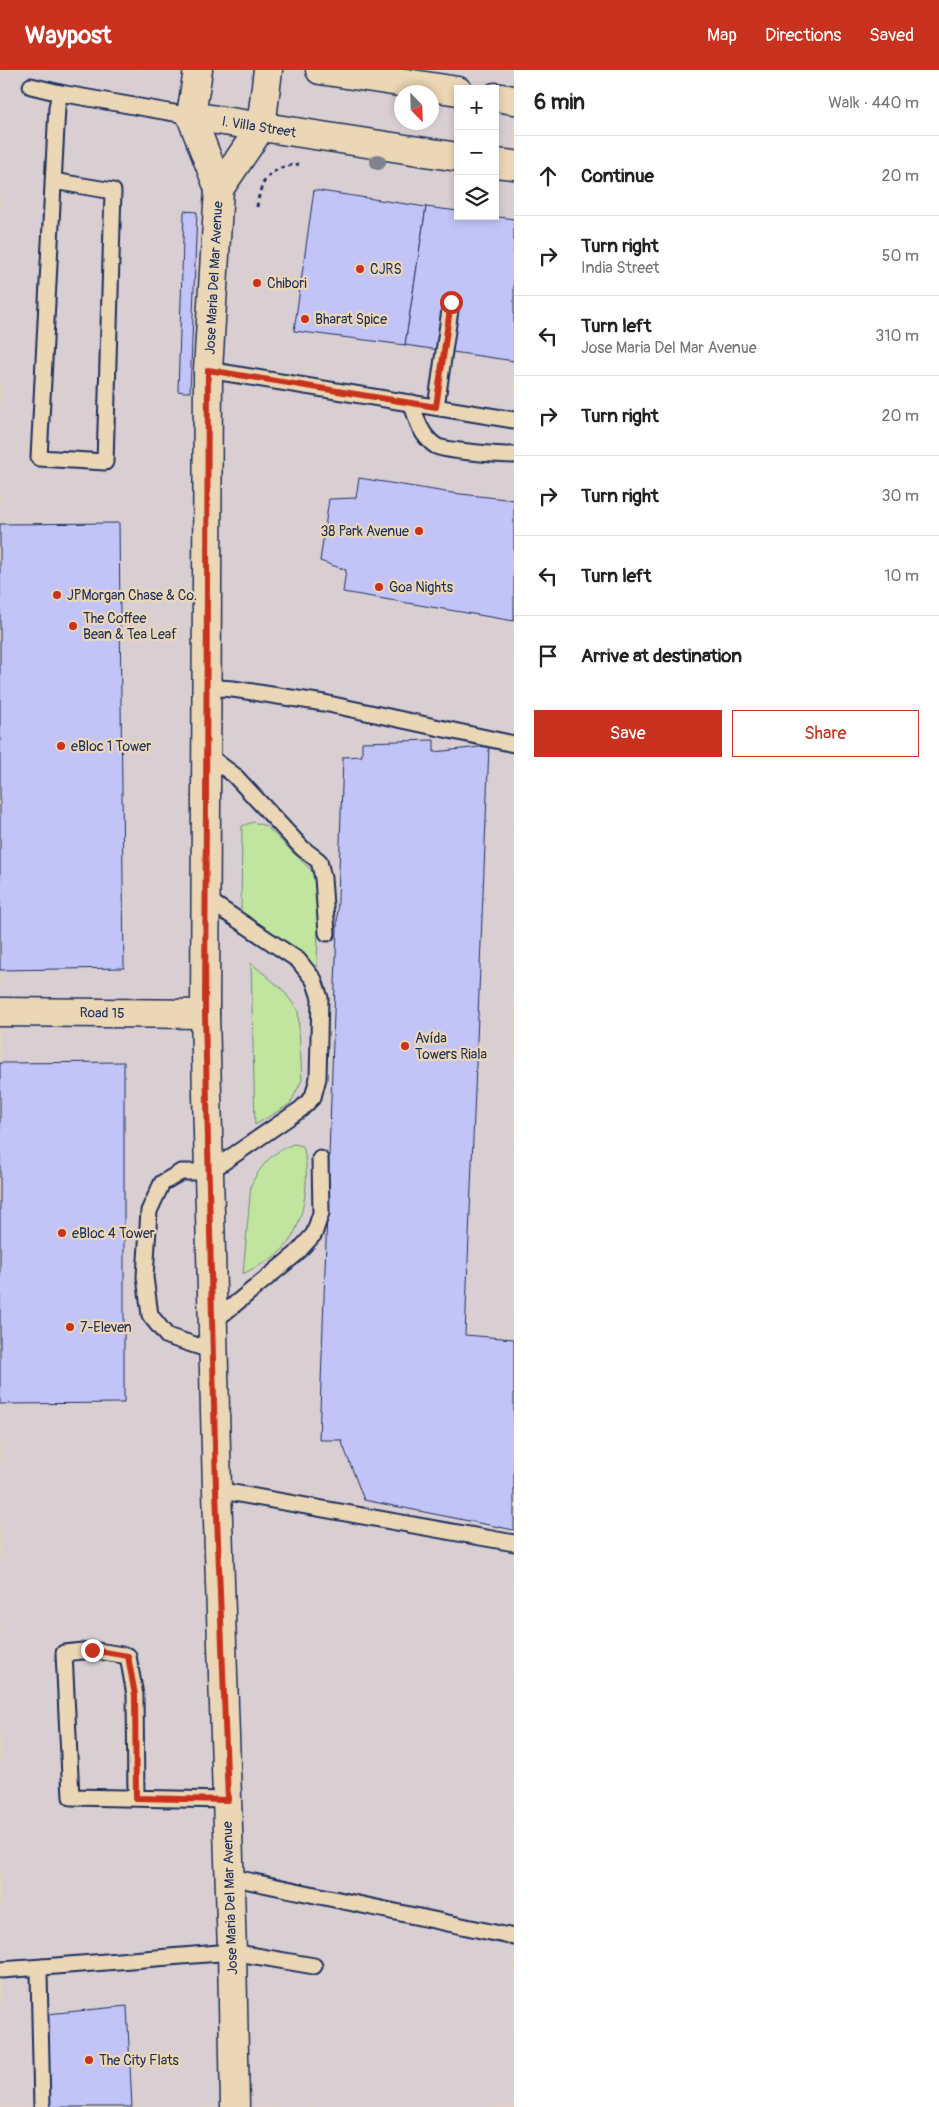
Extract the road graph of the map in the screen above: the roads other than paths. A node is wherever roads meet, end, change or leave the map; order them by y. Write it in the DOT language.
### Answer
graph roads {
  1 [pos="198,70"];
  2 [pos="268,70"];
  3 [pos="320,70"];
  4 [pos="371,74"];
  5 [pos="31,86"];
  6 [pos="454,90"];
  7 [pos="60,94"];
  8 [pos="499,98"];
  9 [pos="514,100"];
  10 [pos="191,116"];
  11 [pos="261,127"];
  12 [pos="454,156"];
  13 [pos="499,163"];
  14 [pos="514,165"];
  15 [pos="53,181"];
  16 [pos="219,189"];
  17 [pos="451,302"];
  18 [pos="208,370"];
  19 [pos="412,403"];
  20 [pos="436,407"];
  21 [pos="514,420"];
  22 [pos="514,455"];
  23 [pos="206,688"];
  24 [pos="514,744"];
  25 [pos="206,754"];
  26 [pos="205,898"];
  27 [pos="327,933"];
  28 [pos="0,1012"];
  29 [pos="205,1014"];
  30 [pos="320,1159"];
  31 [pos="209,1172"];
  32 [pos="213,1322"];
  33 [pos="213,1351"];
  34 [pos="216,1490"];
  35 [pos="514,1543"];
  36 [pos="136,1798"];
  37 [pos="228,1800"];
  38 [pos="230,1877"];
  39 [pos="514,1937"];
  40 [pos="232,1952"];
  41 [pos="314,1966"];
  42 [pos="43,1967"];
  43 [pos="2,1970"];
  44 [pos="42,2107"];
  45 [pos="235,2107"];
  1 -- 10 [label="street, Jose Maria Del Mar Avenue"];
  2 -- 11 [label="street, Jose Maria Del Mar Avenue"];
  3 -- 4 [label="street"];
  4 -- 6 [label="street"];
  5 -- 7 [label="lane, I. Villa Street"];
  7 -- 10 [label="lane, I. Villa Street"];
  7 -- 15 [label="lane"];
  8 -- 9 [label="street"];
  10 -- 11 [label="street, I. Villa Street"];
  10 -- 16 [label="street, Jose Maria Del Mar Avenue"];
  11 -- 12 [label="street, I. Villa Street"];
  11 -- 16 [label="street, Jose Maria Del Mar Avenue"];
  13 -- 14 [label="street"];
  15 -- 15 [label="lane"];
  16 -- 18 [label="street, Jose Maria Del Mar Avenue"];
  17 -- 20 [label="lane"];
  18 -- 19 [label="lane"];
  18 -- 23 [label="street, Jose Maria Del Mar Avenue"];
  19 -- 20 [label="lane"];
  19 -- 22 [label="lane"];
  20 -- 21 [label="lane"];
  23 -- 24 [label="lane"];
  23 -- 25 [label="street, Jose Maria Del Mar Avenue"];
  25 -- 26 [label="street, Jose Maria Del Mar Avenue"];
  25 -- 27 [label="lane"];
  26 -- 29 [label="street, Jose Maria Del Mar Avenue"];
  26 -- 31 [label="lane"];
  28 -- 29 [label="street, Road 15"];
  29 -- 31 [label="street, Jose Maria Del Mar Avenue"];
  30 -- 32 [label="lane"];
  31 -- 32 [label="street, Jose Maria Del Mar Avenue"];
  31 -- 33 [label="lane"];
  32 -- 33 [label="street, Jose Maria Del Mar Avenue"];
  33 -- 34 [label="street, Jose Maria Del Mar Avenue"];
  34 -- 35 [label="lane"];
  34 -- 37 [label="street, Jose Maria Del Mar Avenue"];
  36 -- 36 [label="lane"];
  36 -- 37 [label="lane"];
  37 -- 38 [label="street, Jose Maria Del Mar Avenue"];
  38 -- 39 [label="lane"];
  38 -- 40 [label="street, Jose Maria Del Mar Avenue"];
  40 -- 41 [label="lane"];
  40 -- 42 [label="lane"];
  40 -- 45 [label="street, Jose Maria Del Mar Avenue"];
  42 -- 43 [label="lane"];
  42 -- 44 [label="lane"];
}
